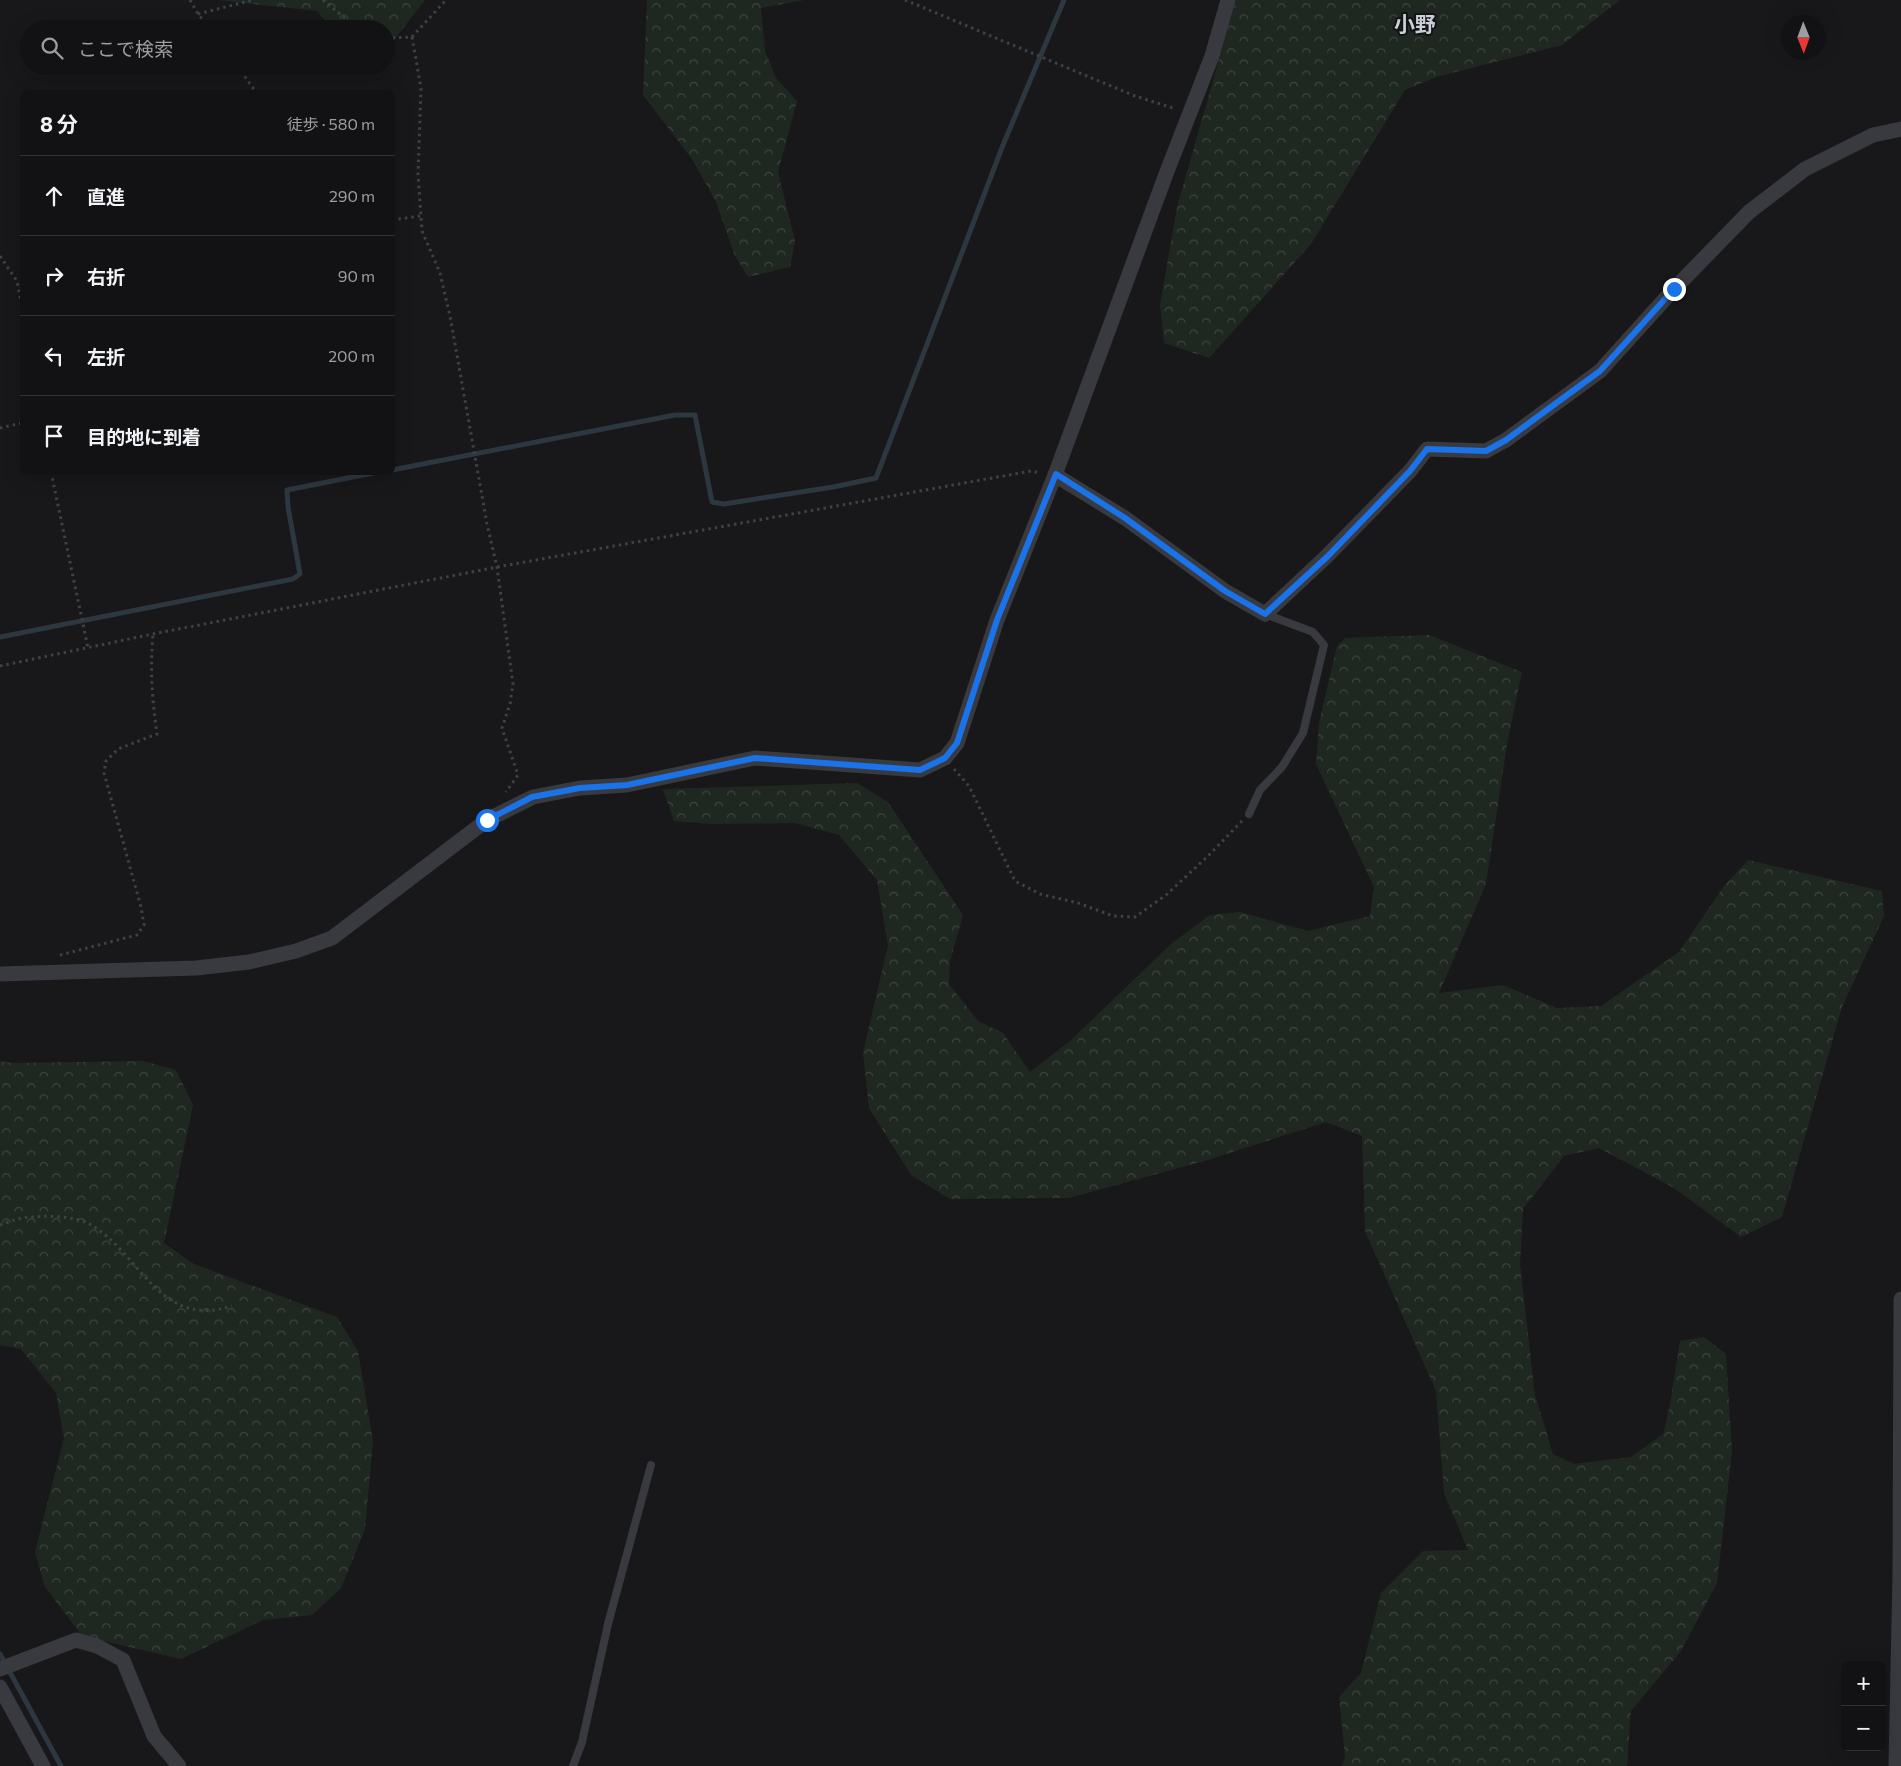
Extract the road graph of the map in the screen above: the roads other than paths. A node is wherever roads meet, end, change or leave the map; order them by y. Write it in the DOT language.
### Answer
graph roads {
  1 [pos="1228,0"];
  2 [pos="1901,129"];
  3 [pos="1056,474"];
  4 [pos="1265,614"];
  5 [pos="1249,814"];
  6 [pos="0,974"];
  7 [pos="1901,1299"];
  8 [pos="650,1465"];
  9 [pos="0,1669"];
  10 [pos="0,1687"];
  11 [pos="43,1766"];
  12 [pos="179,1766"];
  13 [pos="573,1766"];
  14 [pos="1896,1766"];
  1 -- 3 [label="street"];
  2 -- 4 [label="street"];
  3 -- 4 [label="street"];
  3 -- 6 [label="street"];
  4 -- 5 [label="lane"];
  7 -- 14 [label="street"];
  8 -- 13 [label="lane"];
  9 -- 12 [label="street"];
  10 -- 11 [label="street"];
}
